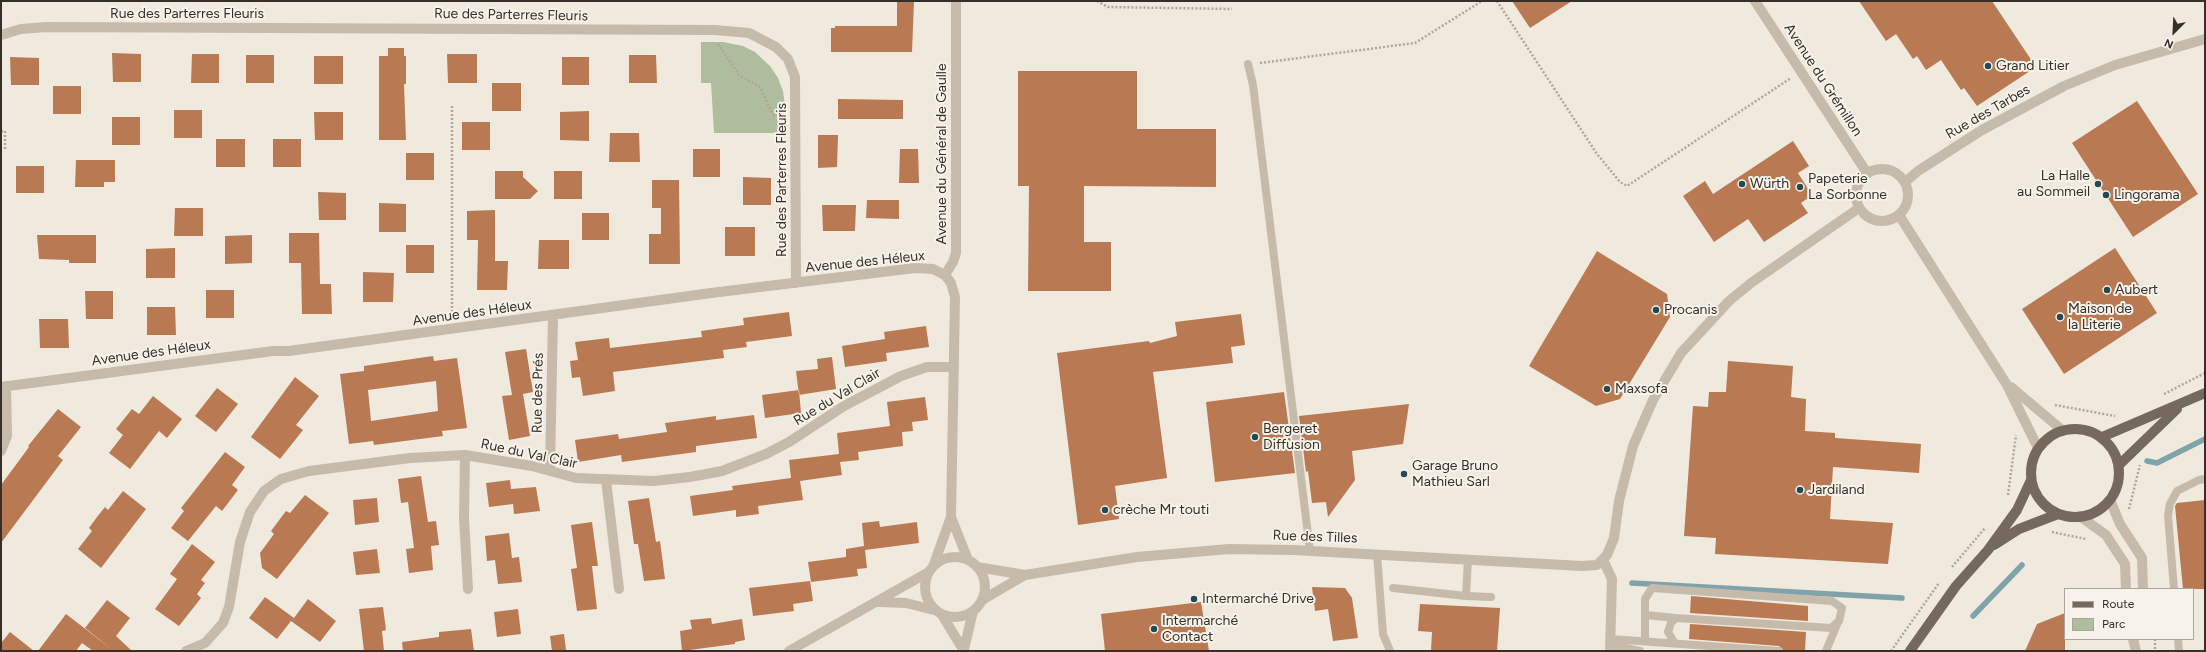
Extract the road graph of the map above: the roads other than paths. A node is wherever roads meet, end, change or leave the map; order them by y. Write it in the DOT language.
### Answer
graph roads {
  1 [pos="956,1"];
  2 [pos="1755,1"];
  3 [pos="1,36"];
  4 [pos="2205,39"];
  5 [pos="1248,64"];
  6 [pos="1867,173"];
  7 [pos="1905,182"];
  8 [pos="1859,208"];
  9 [pos="1899,215"];
  10 [pos="945,275"];
  11 [pos="796,283"];
  12 [pos="553,316"];
  13 [pos="954,366"];
  14 [pos="2008,385"];
  15 [pos="4,387"];
  16 [pos="2205,393"];
  17 [pos="2183,403"];
  18 [pos="2062,430"];
  19 [pos="2102,437"];
  20 [pos="2038,448"];
  21 [pos="1,451"];
  22 [pos="465,455"];
  23 [pos="2119,466"];
  24 [pos="550,470"];
  25 [pos="2205,479"];
  26 [pos="606,480"];
  27 [pos="2031,480"];
  28 [pos="2110,500"];
  29 [pos="2058,514"];
  30 [pos="951,517"];
  31 [pos="2081,517"];
  32 [pos="1988,550"];
  33 [pos="1310,551"];
  34 [pos="1377,554"];
  35 [pos="1468,559"];
  36 [pos="968,560"];
  37 [pos="1603,560"];
  38 [pos="934,564"];
  39 [pos="977,567"];
  40 [pos="927,573"];
  41 [pos="1025,575"];
  42 [pos="1392,588"];
  43 [pos="2126,588"];
  44 [pos="2143,588"];
  45 [pos="2174,588"];
  46 [pos="468,589"];
  47 [pos="619,589"];
  48 [pos="1466,596"];
  49 [pos="1491,597"];
  50 [pos="982,600"];
  51 [pos="879,602"];
  52 [pos="973,611"];
  53 [pos="938,612"];
  54 [pos="1645,615"];
  55 [pos="1676,618"];
  56 [pos="1839,621"];
  57 [pos="2133,640"];
  58 [pos="2140,640"];
  59 [pos="2178,640"];
  60 [pos="1645,641"];
  61 [pos="1674,642"];
  62 [pos="1610,645"];
  63 [pos="964,650"];
  64 [pos="186,651"];
  65 [pos="789,651"];
  66 [pos="1390,651"];
  67 [pos="1640,651"];
  68 [pos="1779,651"];
  69 [pos="1826,651"];
  70 [pos="1910,651"];
  71 [pos="2137,651"];
  72 [pos="2179,651"];
  1 -- 10 [label="street, Avenue du Général de Gaulle"];
  2 -- 6 [label="street, Avenue du Grémillon"];
  3 -- 11 [label="street, Rue des Parterres Fleuris"];
  4 -- 7 [label="street, Rue des Tarbes"];
  5 -- 33 [label="lane"];
  6 -- 7 [label="street"];
  6 -- 8 [label="street"];
  7 -- 9 [label="street"];
  8 -- 9 [label="street"];
  8 -- 37 [label="street"];
  9 -- 14 [label="street"];
  10 -- 11 [label="street, Avenue des Héleux"];
  10 -- 13 [label="street"];
  11 -- 12 [label="street, Avenue des Héleux"];
  12 -- 15 [label="street, Avenue des Héleux"];
  12 -- 24 [label="street, Rue des Prés"];
  13 -- 26 [label="street, Rue du Val Clair"];
  13 -- 30 [label="street"];
  14 -- 18 [label="street"];
  14 -- 20 [label="street"];
  15 -- 21 [label="street"];
  16 -- 17 [label="main road"];
  17 -- 19 [label="main road"];
  17 -- 23 [label="main road"];
  18 -- 19 [label="main road"];
  18 -- 20 [label="main road"];
  19 -- 23 [label="main road"];
  20 -- 27 [label="main road"];
  22 -- 24 [label="street, Rue du Val Clair"];
  22 -- 46 [label="street"];
  22 -- 64 [label="street, Rue du Val Clair"];
  23 -- 28 [label="main road"];
  24 -- 26 [label="street, Rue du Val Clair"];
  25 -- 45 [label="lane"];
  26 -- 47 [label="street"];
  27 -- 29 [label="main road"];
  27 -- 32 [label="main road"];
  28 -- 31 [label="main road"];
  28 -- 44 [label="street"];
  29 -- 31 [label="main road"];
  29 -- 32 [label="main road"];
  30 -- 36 [label="street"];
  30 -- 38 [label="street"];
  31 -- 43 [label="street"];
  32 -- 70 [label="main road"];
  33 -- 34 [label="street, Rue des Tilles"];
  33 -- 41 [label="street, Rue des Tilles"];
  34 -- 35 [label="street, Rue des Tilles"];
  34 -- 66 [label="lane"];
  35 -- 37 [label="street, Rue des Tilles"];
  35 -- 48 [label="lane"];
  36 -- 38 [label="street"];
  36 -- 39 [label="street"];
  37 -- 62 [label="street"];
  38 -- 40 [label="street"];
  39 -- 41 [label="street, Rue des Tilles"];
  39 -- 50 [label="street"];
  40 -- 51 [label="street"];
  40 -- 53 [label="street"];
  41 -- 50 [label="street, Rue des Tilles"];
  42 -- 48 [label="lane"];
  48 -- 49 [label="lane"];
  50 -- 52 [label="street"];
  51 -- 53 [label="street"];
  51 -- 65 [label="street"];
  52 -- 53 [label="street"];
  52 -- 63 [label="street"];
  53 -- 63 [label="street"];
  54 -- 55 [label="lane"];
  54 -- 56 [label="lane"];
  54 -- 60 [label="lane"];
  55 -- 56 [label="lane"];
  55 -- 61 [label="lane"];
  56 -- 69 [label="lane"];
  57 -- 71 [label="street"];
  58 -- 71 [label="street"];
  59 -- 72 [label="lane"];
  60 -- 61 [label="lane"];
  60 -- 62 [label="lane"];
  61 -- 68 [label="lane"];
  62 -- 67 [label="lane"];
}
